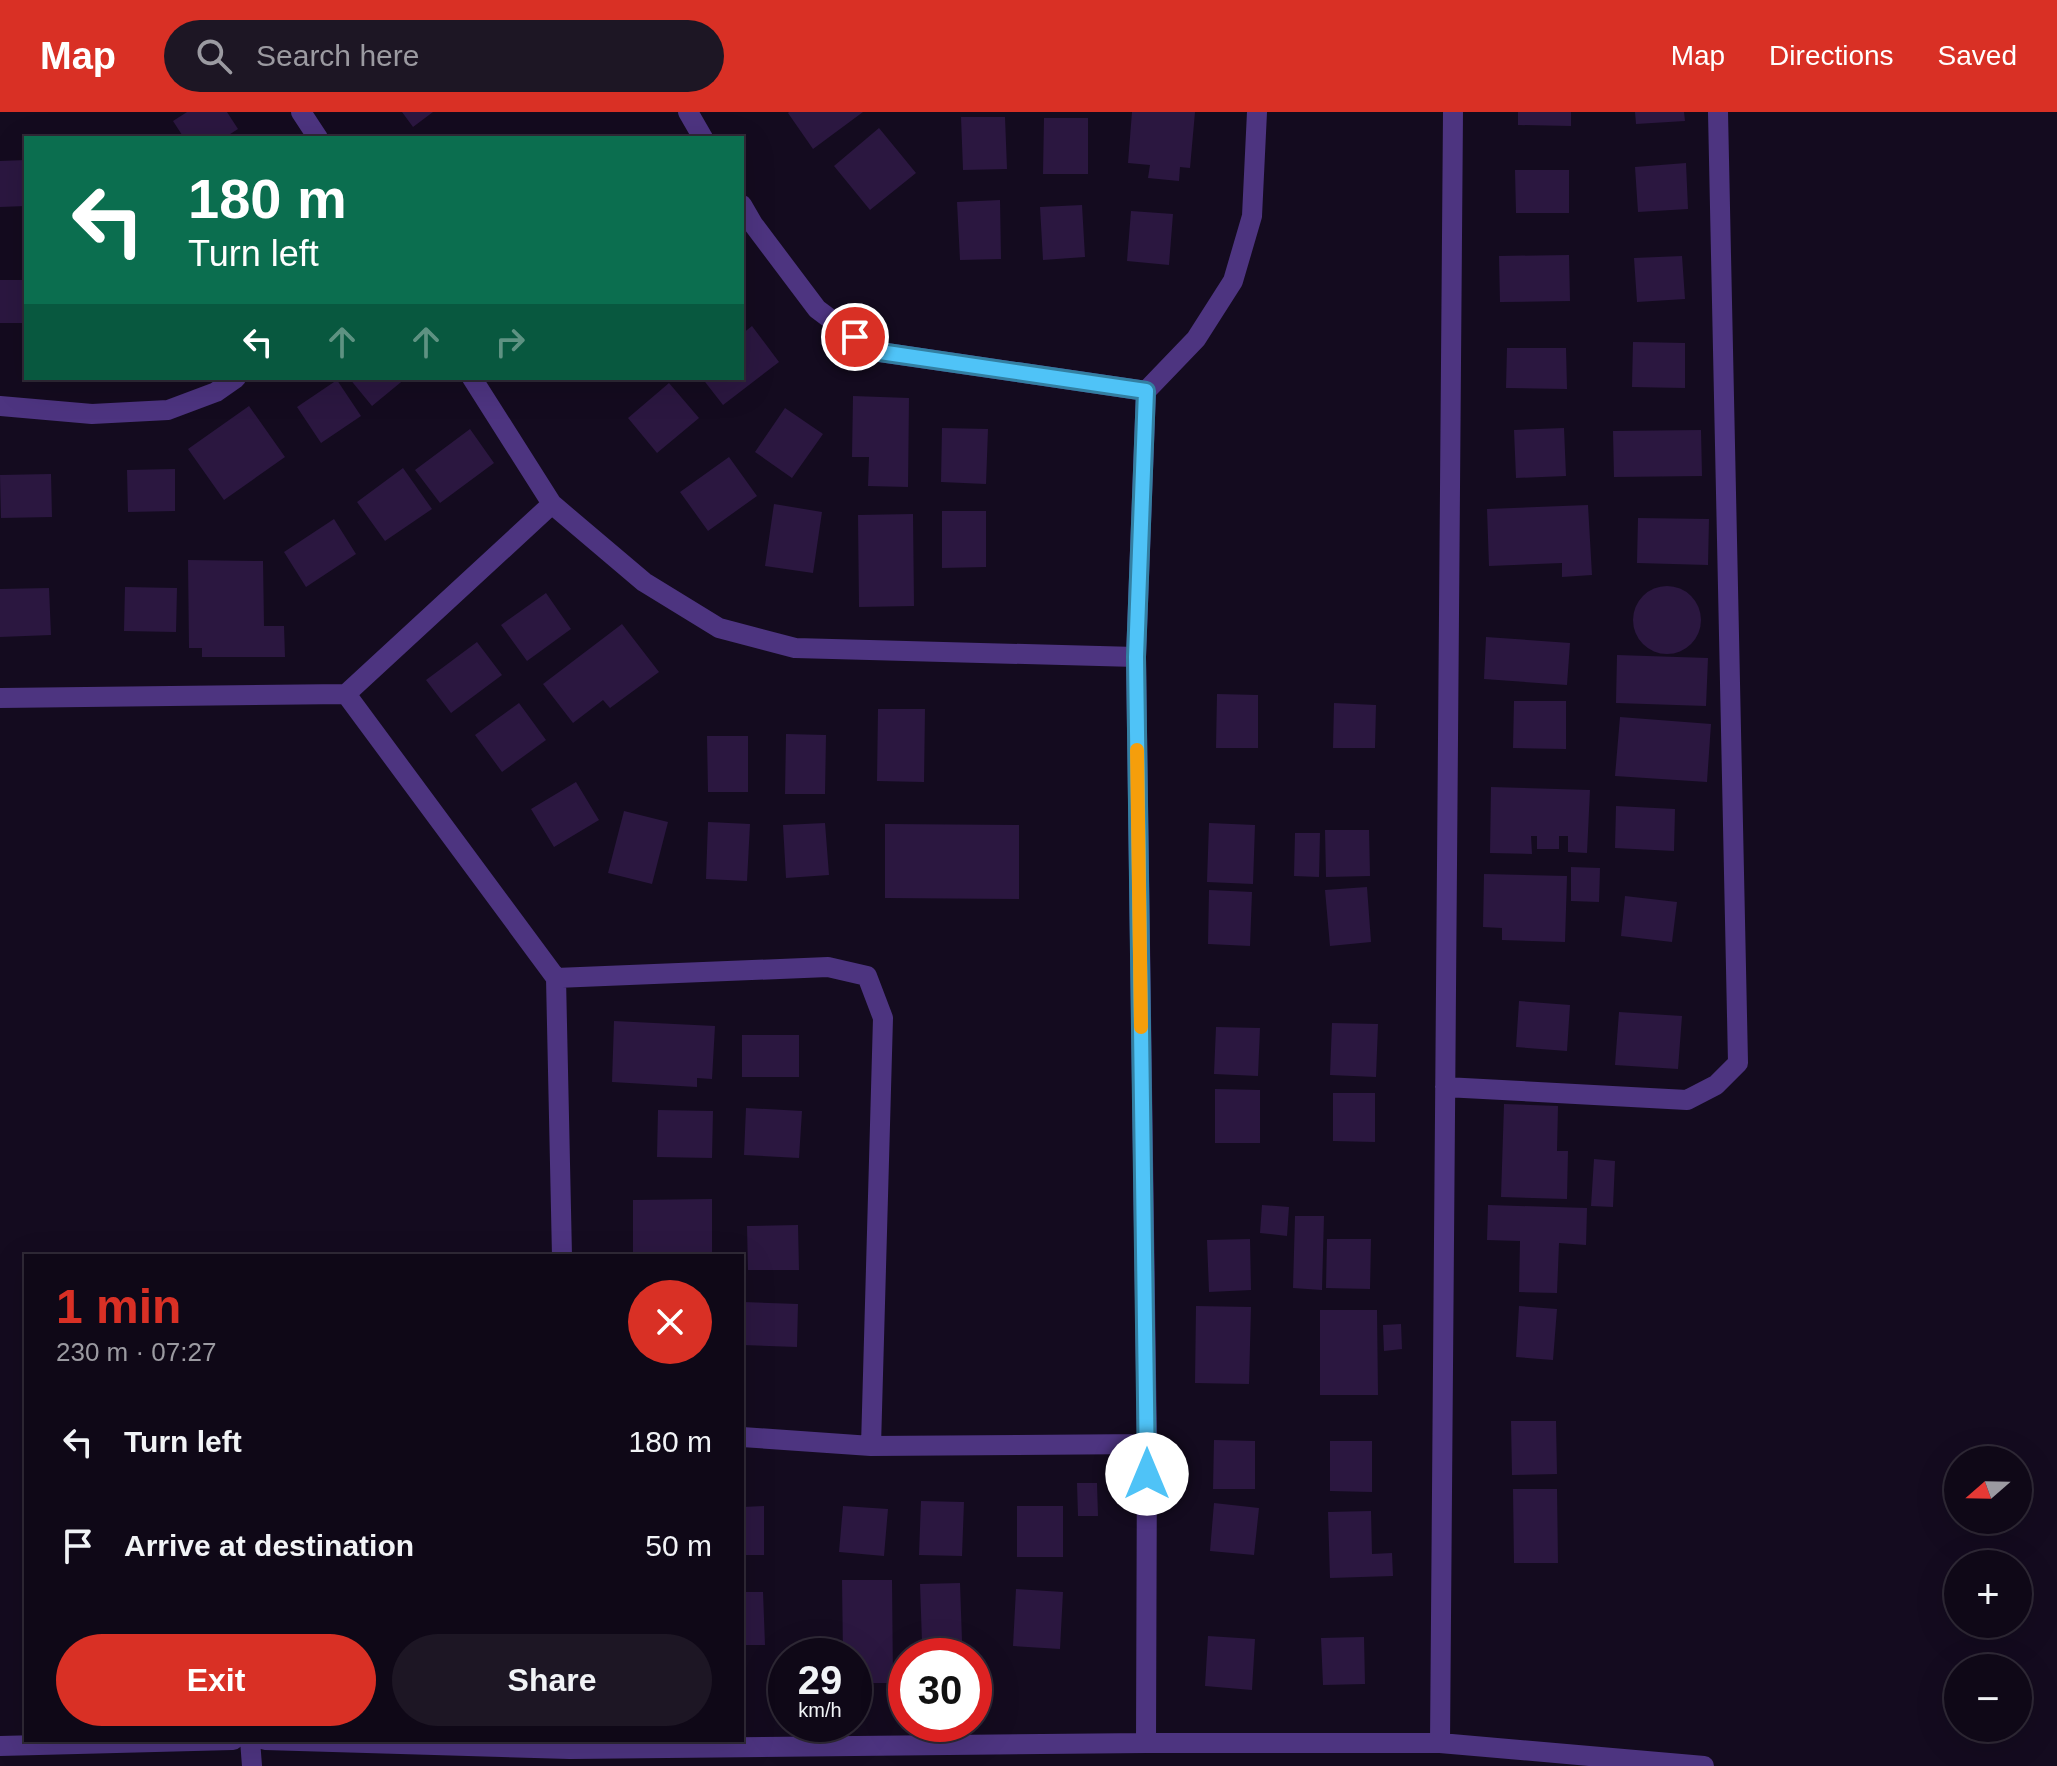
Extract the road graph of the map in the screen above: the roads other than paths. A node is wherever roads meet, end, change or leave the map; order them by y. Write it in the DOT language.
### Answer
graph roads {
  1 [pos="301,112"];
  2 [pos="688,112"];
  3 [pos="1257,112"];
  4 [pos="1453,112"];
  5 [pos="1718,112"];
  6 [pos="317,136"];
  7 [pos="702,136"];
  8 [pos="744,208"];
  9 [pos="233,380"];
  10 [pos="473,380"];
  11 [pos="1146,391"];
  12 [pos="0,406"];
  13 [pos="552,504"];
  14 [pos="1136,657"];
  15 [pos="346,694"];
  16 [pos="0,698"];
  17 [pos="556,978"];
  18 [pos="1445,1087"];
  19 [pos="562,1254"];
  20 [pos="744,1437"];
  21 [pos="1147,1444"];
  22 [pos="871,1446"];
  23 [pos="155,1742"];
  24 [pos="250,1742"];
  25 [pos="387,1742"];
  26 [pos="1146,1743"];
  27 [pos="1440,1743"];
  28 [pos="570,1745"];
  29 [pos="0,1746"];
  30 [pos="252,1766"];
  31 [pos="1704,1766"];
  1 -- 6 [label="street"];
  2 -- 7 [label="street"];
  3 -- 11 [label="street"];
  4 -- 18 [label="street"];
  5 -- 18 [label="street"];
  8 -- 11 [label="street"];
  9 -- 12 [label="street"];
  10 -- 13 [label="street"];
  11 -- 14 [label="street"];
  13 -- 14 [label="street"];
  13 -- 15 [label="street"];
  14 -- 21 [label="street"];
  15 -- 16 [label="street"];
  15 -- 17 [label="street"];
  17 -- 19 [label="street"];
  17 -- 22 [label="street"];
  18 -- 27 [label="street"];
  20 -- 22 [label="street"];
  21 -- 22 [label="street"];
  21 -- 26 [label="street"];
  23 -- 29 [label="street"];
  24 -- 30 [label="street"];
  25 -- 28 [label="street"];
  26 -- 27 [label="street"];
  26 -- 28 [label="street"];
  27 -- 31 [label="street"];
}
